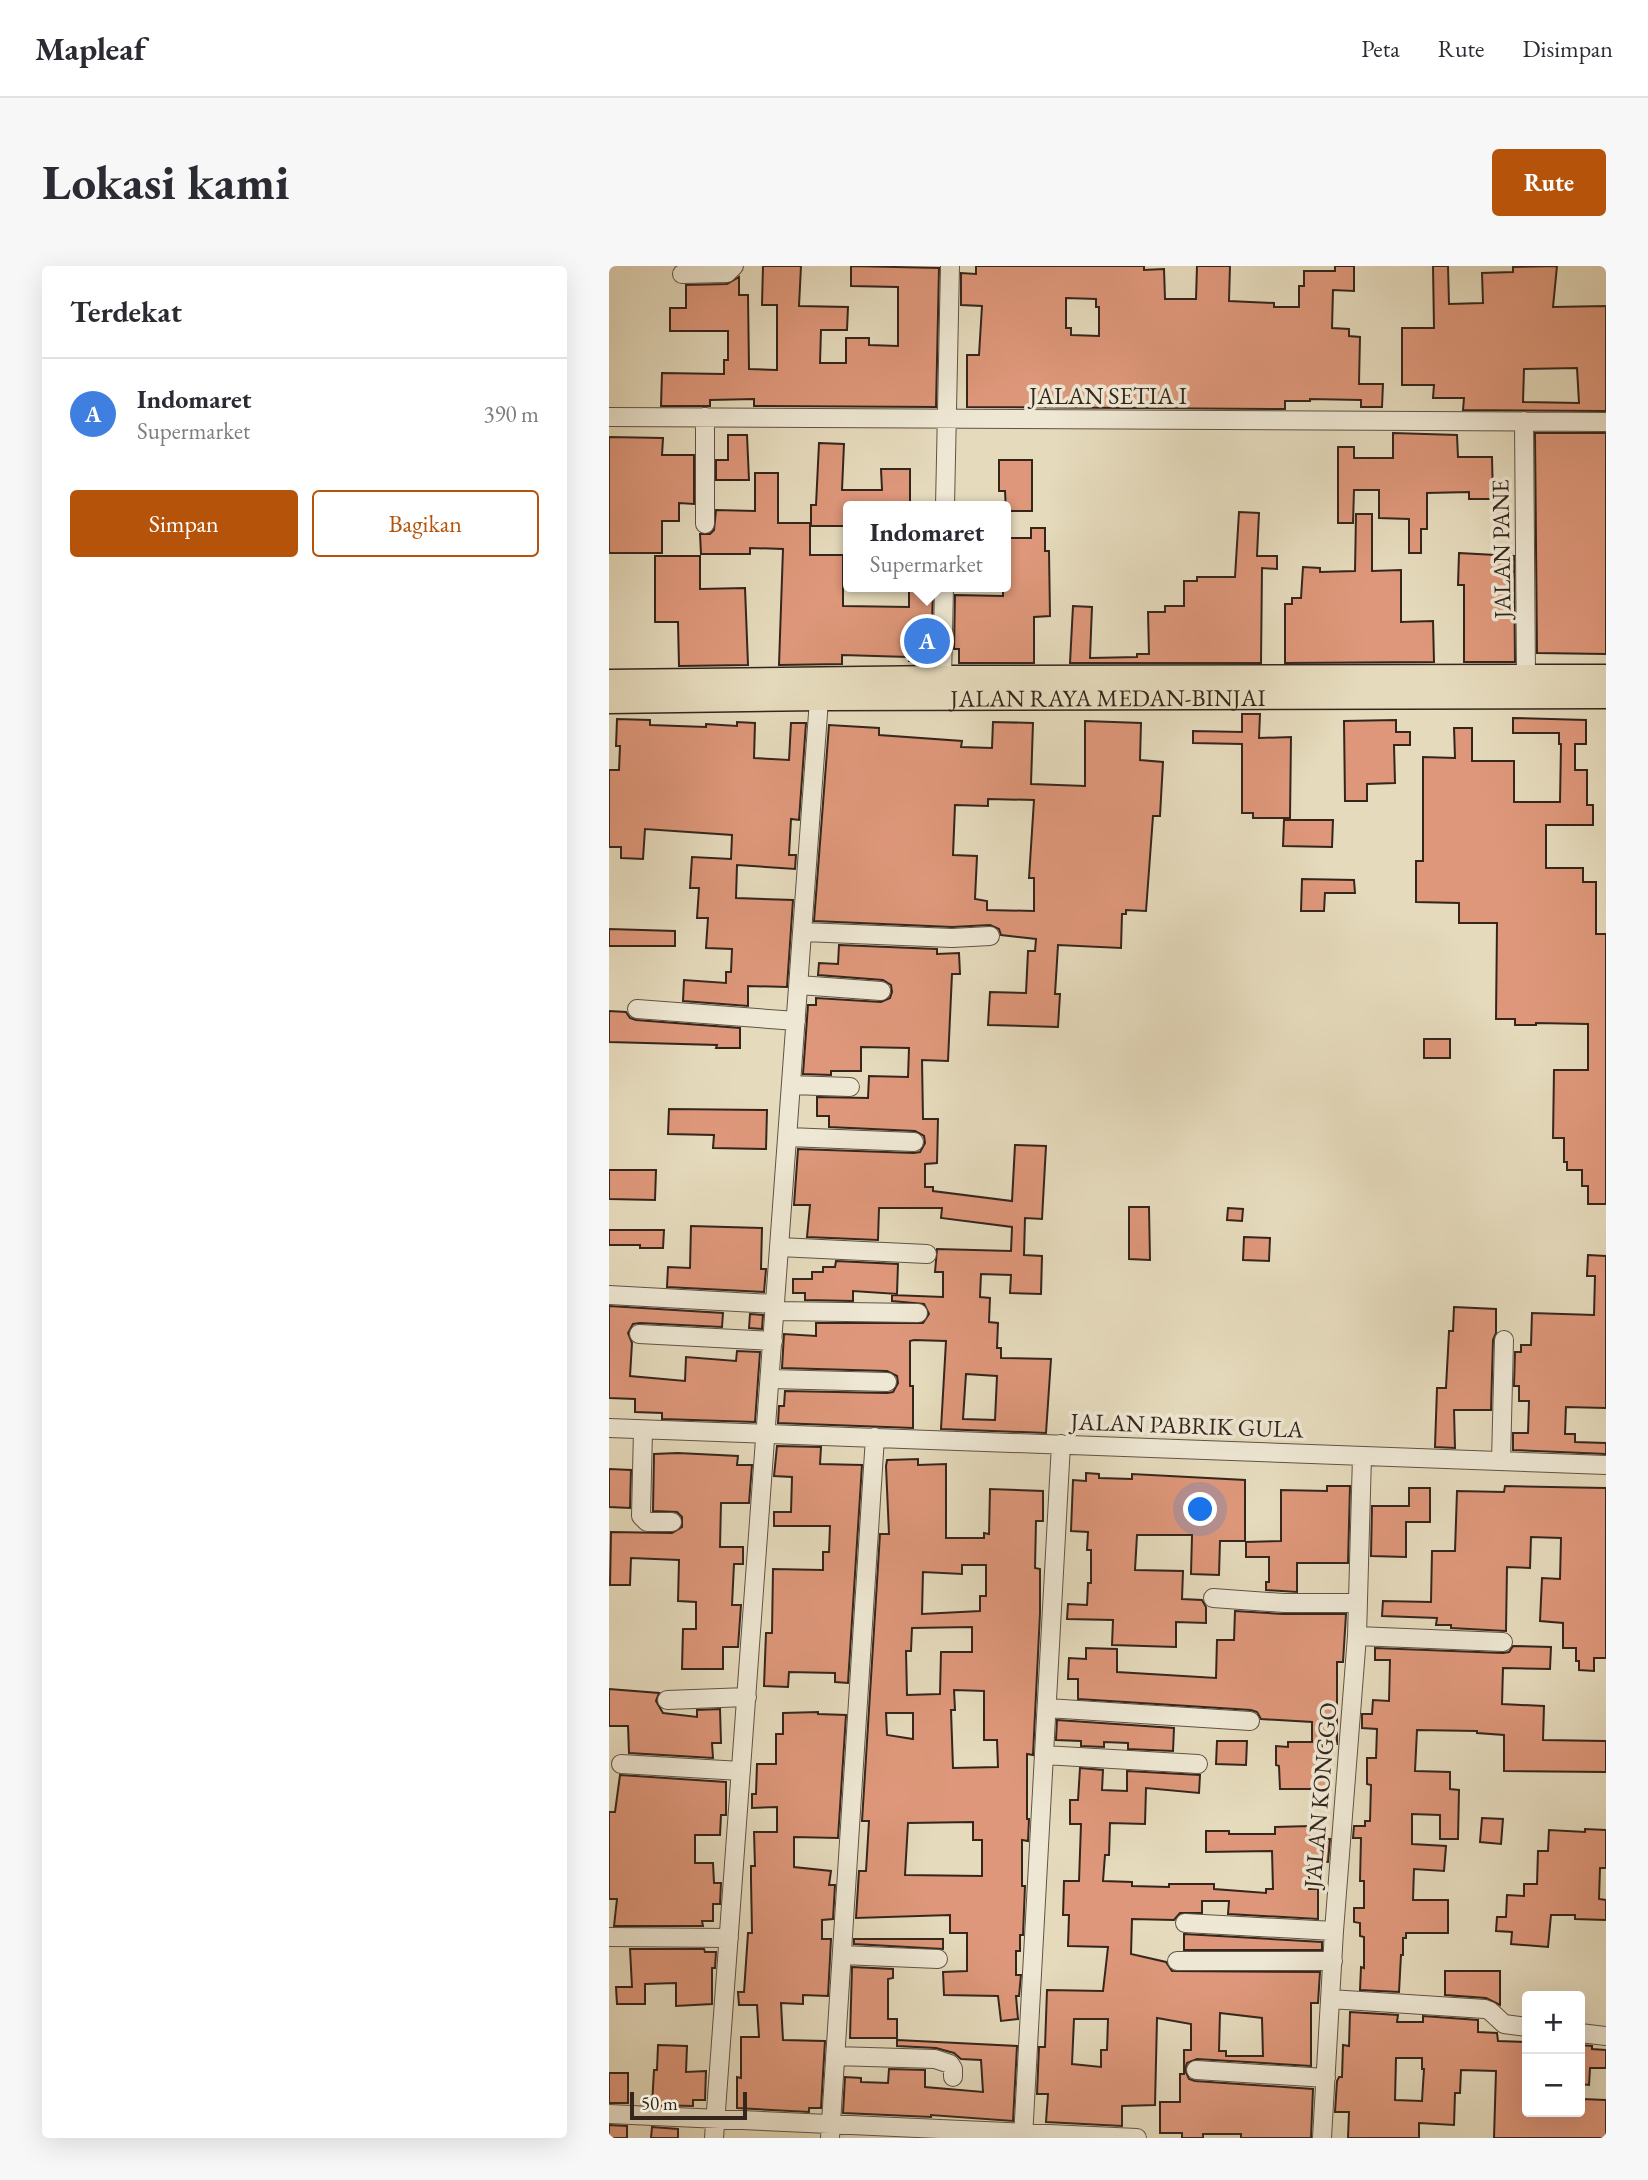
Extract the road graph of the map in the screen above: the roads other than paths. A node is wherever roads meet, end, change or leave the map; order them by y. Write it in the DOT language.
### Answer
graph roads {
  1 [pos="734,266"];
  2 [pos="950,266"];
  3 [pos="682,274"];
  4 [pos="609,417"];
  5 [pos="705,417"];
  6 [pos="947,418"];
  7 [pos="1524,421"];
  8 [pos="1606,422"];
  9 [pos="945,501"];
  10 [pos="705,524"];
  11 [pos="944,592"];
  12 [pos="1526,677"];
  13 [pos="1606,677"];
  14 [pos="942,678"];
  15 [pos="609,682"];
  16 [pos="820,689"];
  17 [pos="1606,696"];
  18 [pos="609,701"];
  19 [pos="803,932"];
  20 [pos="990,936"];
  21 [pos="799,985"];
  22 [pos="881,991"];
  23 [pos="637,1009"];
  24 [pos="796,1021"];
  25 [pos="792,1085"];
  26 [pos="850,1087"];
  27 [pos="788,1137"];
  28 [pos="914,1142"];
  29 [pos="779,1247"];
  30 [pos="927,1254"];
  31 [pos="609,1295"];
  32 [pos="775,1307"];
  33 [pos="918,1313"];
  34 [pos="639,1334"];
  35 [pos="1504,1340"];
  36 [pos="773,1341"];
  37 [pos="770,1379"];
  38 [pos="887,1382"];
  39 [pos="609,1429"];
  40 [pos="643,1430"];
  41 [pos="766,1434"];
  42 [pos="874,1437"];
  43 [pos="1061,1444"];
  44 [pos="1362,1456"];
  45 [pos="1501,1461"];
  46 [pos="1606,1465"];
  47 [pos="672,1522"];
  48 [pos="1213,1598"];
  49 [pos="1357,1603"];
  50 [pos="1357,1636"];
  51 [pos="1503,1642"];
  52 [pos="747,1697"];
  53 [pos="667,1700"];
  54 [pos="1047,1708"];
  55 [pos="1250,1721"];
  56 [pos="1044,1755"];
  57 [pos="621,1764"];
  58 [pos="1198,1764"];
  59 [pos="741,1771"];
  60 [pos="1185,1923"];
  61 [pos="1334,1930"];
  62 [pos="609,1937"];
  63 [pos="729,1938"];
  64 [pos="842,1955"];
  65 [pos="937,1959"];
  66 [pos="1177,1961"];
  67 [pos="1333,1961"];
  68 [pos="1330,1999"];
  69 [pos="1522,2026"];
  70 [pos="1585,2034"];
  71 [pos="1606,2036"];
  72 [pos="835,2056"];
  73 [pos="1196,2070"];
  74 [pos="953,2077"];
  75 [pos="1325,2078"];
  76 [pos="609,2114"];
  77 [pos="716,2119"];
  78 [pos="830,2131"];
  79 [pos="1024,2135"];
  80 [pos="714,2138"];
  81 [pos="1137,2138"];
  82 [pos="1322,2138"];
  1 -- 3 [label="street"];
  2 -- 6 [label="street"];
  4 -- 5 [label="street, JALAN SETIA I"];
  5 -- 6 [label="street, JALAN SETIA I"];
  5 -- 10 [label="street"];
  6 -- 7 [label="street, JALAN SETIA I"];
  6 -- 9 [label="street"];
  7 -- 8 [label="street, JALAN SETIA I"];
  7 -- 12 [label="street, JALAN PANE"];
  11 -- 14 [label="street"];
  12 -- 13 [label="highway, JALAN RAYA MEDAN-BINJAI"];
  12 -- 14 [label="highway, JALAN RAYA MEDAN-BINJAI"];
  14 -- 16 [label="highway, JALAN RAYA MEDAN-BINJAI"];
  15 -- 16 [label="highway, JALAN RAYA MEDAN-BINJAI"];
  16 -- 17 [label="highway, JALAN RAYA MEDAN-BINJAI"];
  16 -- 18 [label="highway, JALAN RAYA MEDAN-BINJAI"];
  16 -- 19 [label="street"];
  19 -- 20 [label="street"];
  19 -- 21 [label="street"];
  21 -- 22 [label="street"];
  21 -- 24 [label="street"];
  23 -- 24 [label="street"];
  24 -- 25 [label="street"];
  25 -- 26 [label="street"];
  25 -- 27 [label="street"];
  27 -- 28 [label="street"];
  27 -- 29 [label="street"];
  29 -- 30 [label="street"];
  29 -- 32 [label="street"];
  31 -- 32 [label="street"];
  32 -- 33 [label="street"];
  32 -- 36 [label="street"];
  34 -- 36 [label="street"];
  35 -- 45 [label="street"];
  36 -- 37 [label="street"];
  37 -- 38 [label="street"];
  37 -- 41 [label="street"];
  39 -- 40 [label="street, JALAN PABRIK GULA"];
  40 -- 41 [label="street, JALAN PABRIK GULA"];
  40 -- 47 [label="street"];
  41 -- 42 [label="street, JALAN PABRIK GULA"];
  41 -- 52 [label="street"];
  42 -- 43 [label="street, JALAN PABRIK GULA"];
  42 -- 64 [label="street"];
  43 -- 44 [label="street, JALAN PABRIK GULA"];
  43 -- 54 [label="street"];
  44 -- 45 [label="street, JALAN PABRIK GULA"];
  44 -- 49 [label="street, JALAN KONGGO"];
  45 -- 46 [label="street, JALAN PABRIK GULA"];
  48 -- 49 [label="street"];
  49 -- 50 [label="street, JALAN KONGGO"];
  50 -- 51 [label="street"];
  50 -- 61 [label="street, JALAN KONGGO"];
  52 -- 53 [label="street"];
  52 -- 59 [label="street"];
  54 -- 55 [label="street"];
  54 -- 56 [label="street"];
  56 -- 58 [label="street"];
  56 -- 79 [label="street"];
  57 -- 59 [label="street"];
  59 -- 63 [label="street"];
  60 -- 61 [label="street"];
  61 -- 67 [label="street, JALAN KONGGO"];
  62 -- 63 [label="street"];
  63 -- 77 [label="street"];
  64 -- 65 [label="street"];
  64 -- 72 [label="street"];
  66 -- 67 [label="street"];
  67 -- 68 [label="street, JALAN KONGGO"];
  68 -- 69 [label="street"];
  68 -- 75 [label="street, JALAN KONGGO"];
  70 -- 71 [label="street"];
  72 -- 74 [label="street"];
  72 -- 78 [label="street"];
  73 -- 75 [label="street"];
  75 -- 82 [label="street, JALAN KONGGO"];
  76 -- 77 [label="street"];
  77 -- 78 [label="street"];
  77 -- 80 [label="street"];
  78 -- 79 [label="street"];
  79 -- 81 [label="street"];
}
